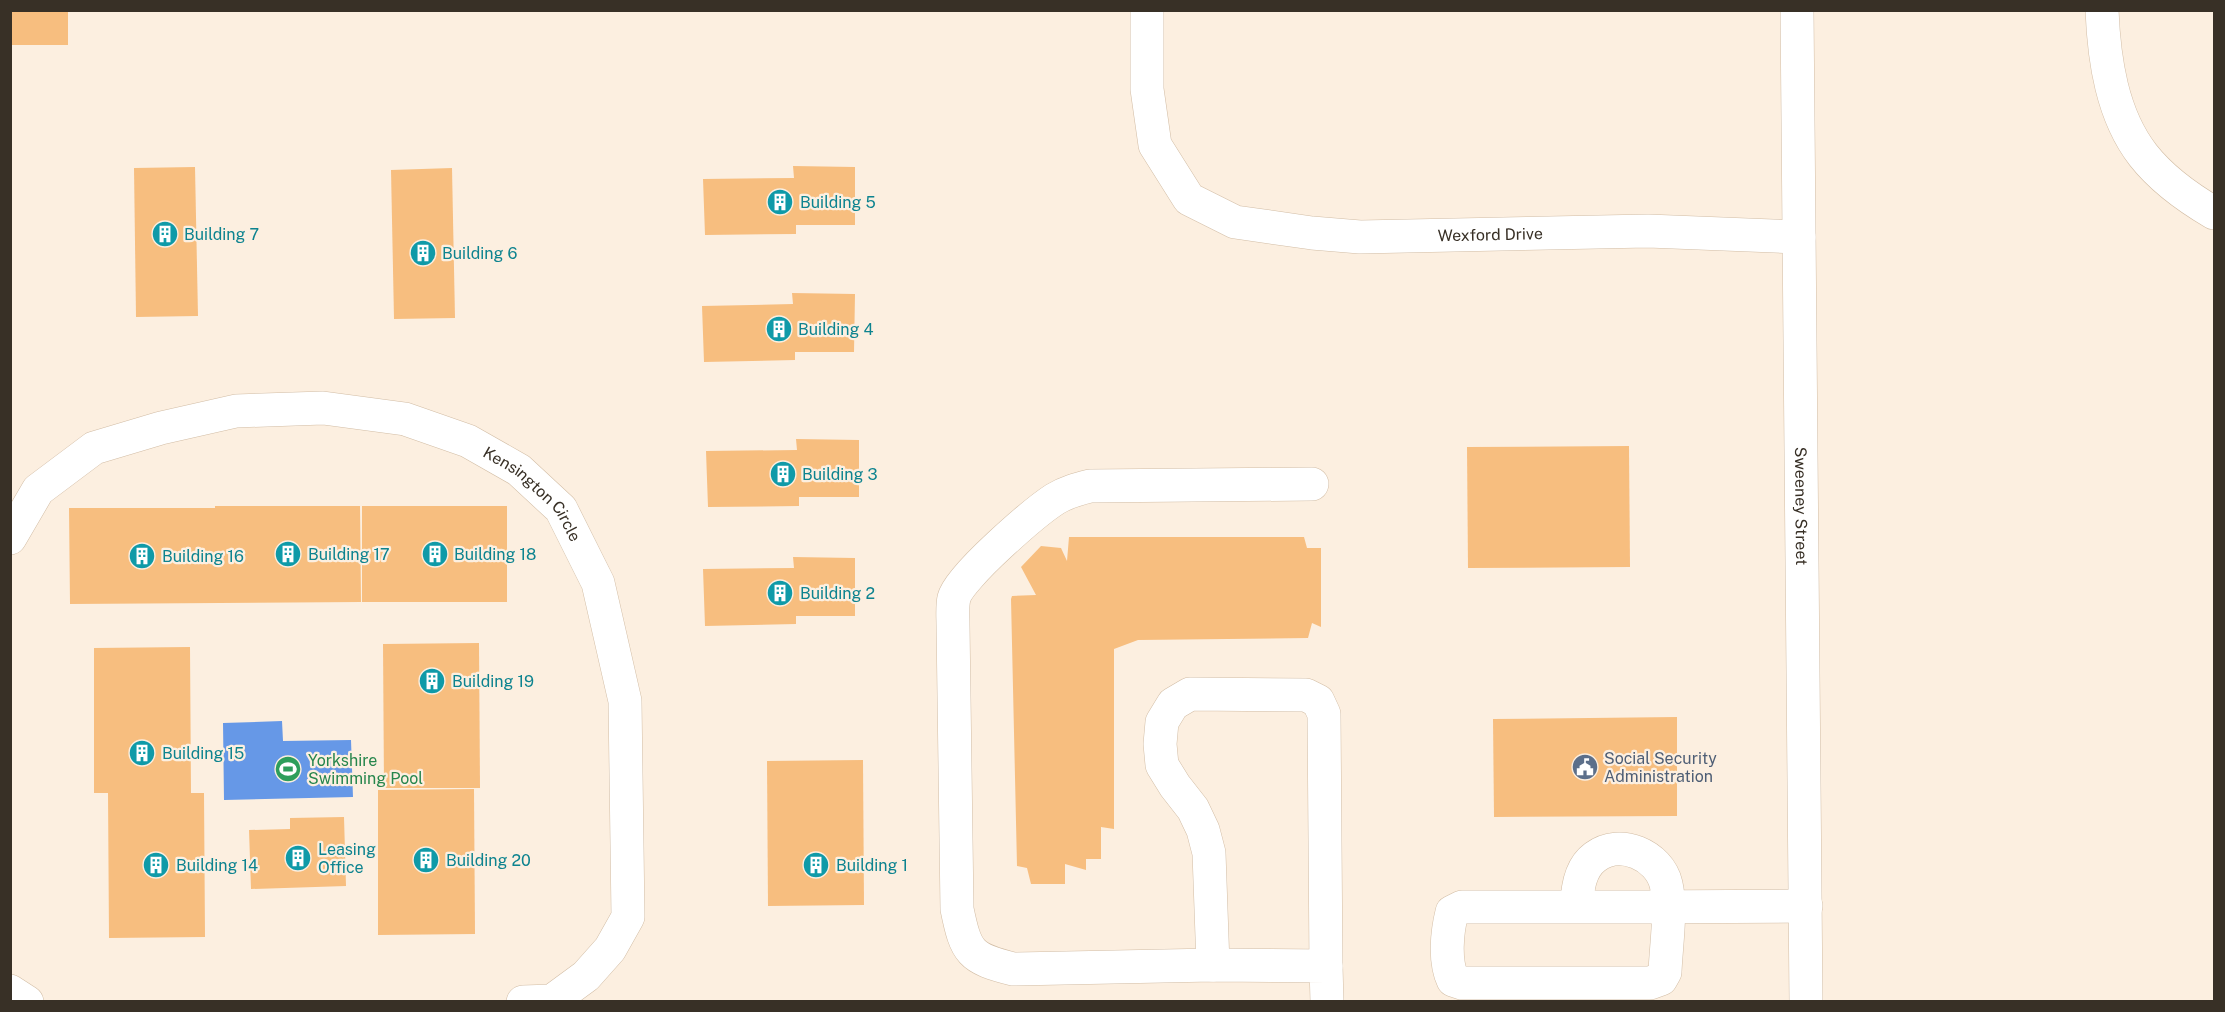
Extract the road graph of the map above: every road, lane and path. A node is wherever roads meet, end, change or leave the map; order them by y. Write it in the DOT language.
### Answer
graph roads {
  1 [pos="1147,10"];
  2 [pos="1797,10"];
  3 [pos="2102,10"];
  4 [pos="2214,213"];
  5 [pos="1799,237"];
  6 [pos="1312,484"];
  7 [pos="10,538"];
  8 [pos="1806,906"];
  9 [pos="1577,907"];
  10 [pos="1667,907"];
  11 [pos="1213,965"];
  12 [pos="1326,966"];
  13 [pos="10,991"];
  14 [pos="27,1002"];
  15 [pos="523,1002"];
  16 [pos="1327,1002"];
  17 [pos="1806,1002"];
  1 -- 5 [label="street, Wexford Drive"];
  2 -- 5 [label="street, Sweeney Street"];
  3 -- 4 [label="street"];
  5 -- 8 [label="street, Sweeney Street"];
  6 -- 11 [label="street"];
  7 -- 15 [label="street, Kensington Circle"];
  8 -- 10 [label="street"];
  8 -- 17 [label="street, Sweeney Street"];
  9 -- 10 [label="street"];
  9 -- 10 [label="street"];
  9 -- 10 [label="street"];
  11 -- 12 [label="street"];
  11 -- 12 [label="street"];
  12 -- 16 [label="street"];
  13 -- 14 [label="street"];
}
